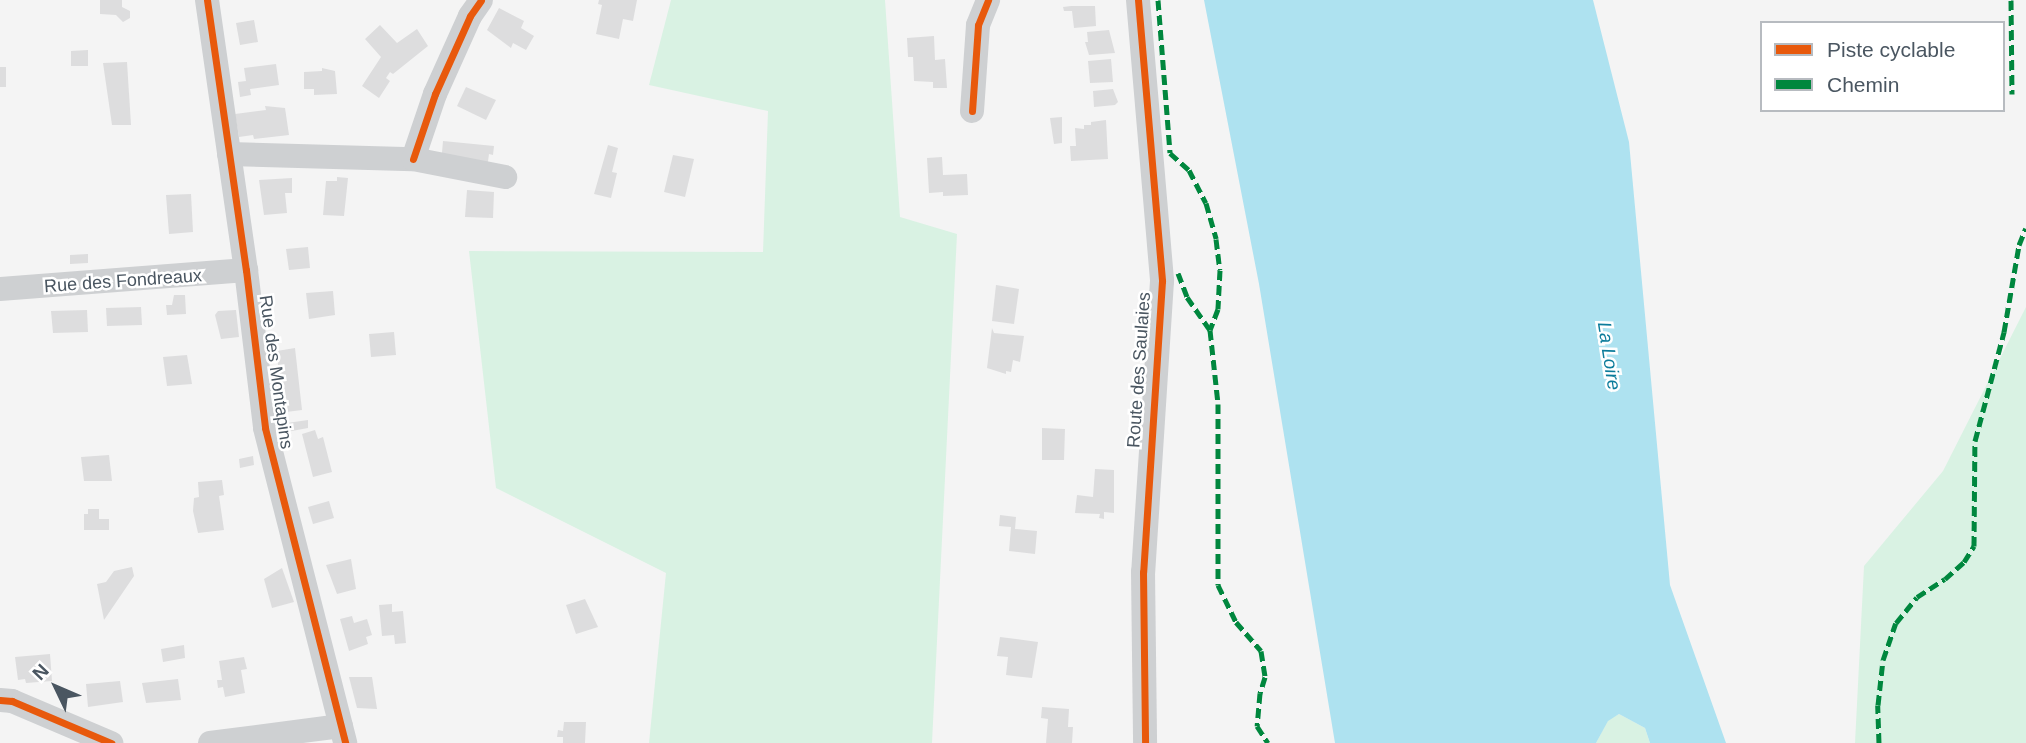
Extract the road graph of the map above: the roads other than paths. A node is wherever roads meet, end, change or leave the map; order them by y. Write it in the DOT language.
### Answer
graph roads {
  1 [pos="207,0"];
  2 [pos="481,0"];
  3 [pos="988,0"];
  4 [pos="1138,0"];
  5 [pos="972,111"];
  6 [pos="229,154"];
  7 [pos="413,159"];
  8 [pos="505,177"];
  9 [pos="246,271"];
  10 [pos="0,289"];
  11 [pos="0,700"];
  12 [pos="343,735"];
  13 [pos="111,743"];
  14 [pos="210,743"];
  15 [pos="1146,743"];
  1 -- 6 [label="street, Rue des Montapins"];
  2 -- 7 [label="street"];
  3 -- 5 [label="street"];
  4 -- 15 [label="street, Route des Saulaies"];
  6 -- 7 [label="street"];
  6 -- 9 [label="street, Rue des Montapins"];
  7 -- 8 [label="street"];
  9 -- 10 [label="street, Rue des Fondreaux"];
  9 -- 12 [label="street, Rue des Montapins"];
  11 -- 13 [label="street"];
  12 -- 14 [label="street"];
}
